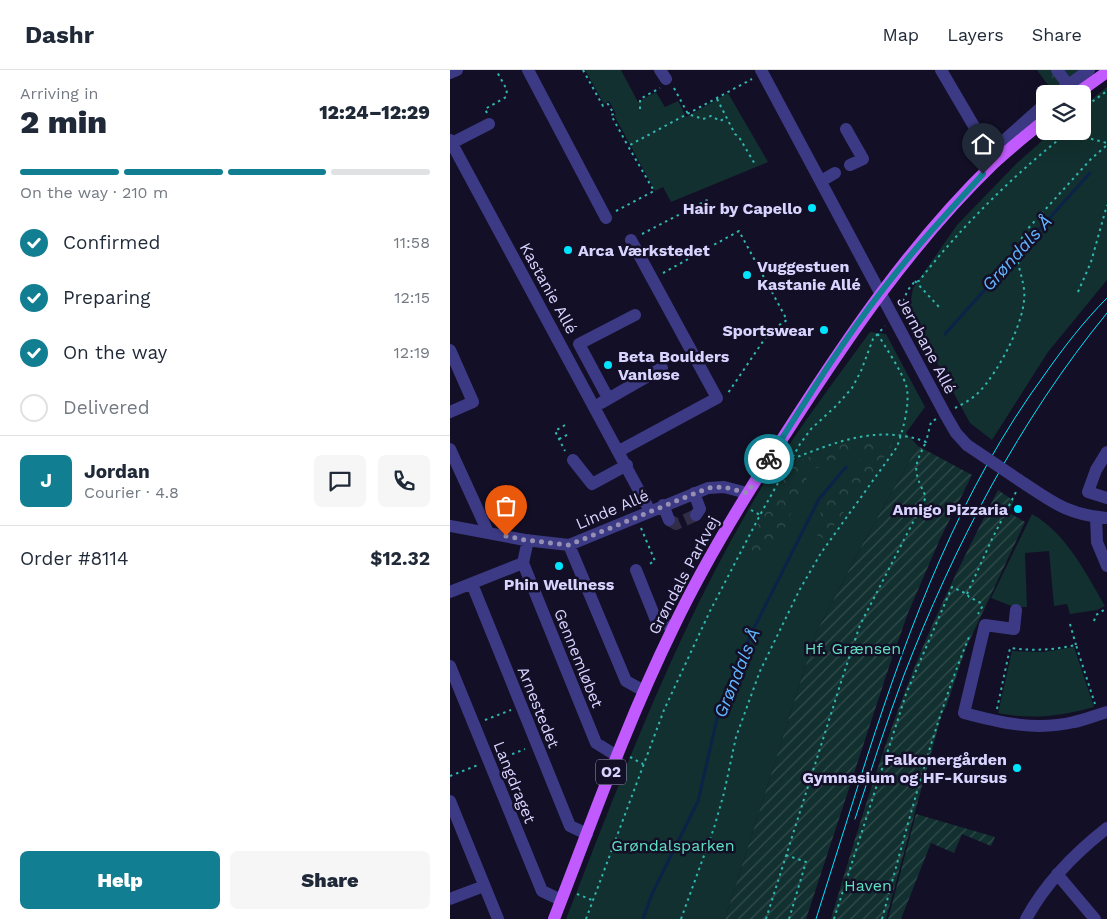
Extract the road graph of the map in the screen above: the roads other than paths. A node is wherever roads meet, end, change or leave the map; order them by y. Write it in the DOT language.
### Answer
graph roads {
  1 [pos="457,70"];
  2 [pos="528,70"];
  3 [pos="941,70"];
  4 [pos="1057,70"];
  5 [pos="1089,70"];
  6 [pos="762,72"];
  7 [pos="1107,72"];
  8 [pos="450,73"];
  9 [pos="1069,85"];
  10 [pos="1076,85"];
  11 [pos="1080,85"];
  12 [pos="1036,112"];
  13 [pos="489,124"];
  14 [pos="1036,128"];
  15 [pos="846,129"];
  16 [pos="451,142"];
  17 [pos="995,162"];
  18 [pos="850,165"];
  19 [pos="835,173"];
  20 [pos="821,181"];
  21 [pos="606,218"];
  22 [pos="631,240"];
  23 [pos="880,292"];
  24 [pos="635,315"];
  25 [pos="450,350"];
  26 [pos="662,368"];
  27 [pos="608,398"];
  28 [pos="595,406"];
  29 [pos="450,412"];
  30 [pos="450,449"];
  31 [pos="619,451"];
  32 [pos="1107,452"];
  33 [pos="573,460"];
  34 [pos="626,466"];
  35 [pos="694,493"];
  36 [pos="747,493"];
  37 [pos="1107,498"];
  38 [pos="664,505"];
  39 [pos="650,511"];
  40 [pos="696,515"];
  41 [pos="1103,519"];
  42 [pos="669,520"];
  43 [pos="450,526"];
  44 [pos="488,532"];
  45 [pos="528,540"];
  46 [pos="569,545"];
  47 [pos="523,563"];
  48 [pos="1107,566"];
  49 [pos="636,570"];
  50 [pos="472,584"];
  51 [pos="450,592"];
  52 [pos="1016,610"];
  53 [pos="673,627"];
  54 [pos="450,666"];
  55 [pos="644,691"];
  56 [pos="1103,713"];
  57 [pos="618,754"];
  58 [pos="450,800"];
  59 [pos="1107,828"];
  60 [pos="587,834"];
  61 [pos="1057,874"];
  62 [pos="484,886"];
  63 [pos="563,895"];
  64 [pos="450,899"];
  65 [pos="498,919"];
  66 [pos="554,919"];
  67 [pos="1026,919"];
  68 [pos="1095,919"];
  1 -- 8 [label="street"];
  2 -- 21 [label="street"];
  3 -- 17 [label="street"];
  4 -- 9 [label="street"];
  5 -- 10 [label="street"];
  6 -- 20 [label="street, Jernbane Allé"];
  7 -- 11 [label="main road"];
  12 -- 17 [label="street, Grøndals Parkvej"];
  13 -- 16 [label="street"];
  14 -- 17 [label="main road, Grøndals Parkvej / O2"];
  15 -- 18 [label="street"];
  16 -- 28 [label="street, Kastanie Allé"];
  17 -- 23 [label="main road, Grøndals Parkvej / O2"];
  19 -- 20 [label="street"];
  20 -- 23 [label="street, Jernbane Allé"];
  22 -- 31 [label="street"];
  23 -- 36 [label="main road, Grøndals Parkvej / O2"];
  23 -- 41 [label="street, Jernbane Allé, bridge"];
  24 -- 27 [label="street"];
  25 -- 29 [label="street"];
  26 -- 27 [label="street"];
  27 -- 28 [label="street"];
  28 -- 31 [label="street, Kastanie Allé"];
  30 -- 44 [label="street"];
  31 -- 34 [label="street, Kastanie Allé"];
  32 -- 37 [label="street"];
  33 -- 34 [label="street"];
  34 -- 39 [label="street, Kastanie Allé"];
  35 -- 36 [label="street, Linde Allé"];
  35 -- 38 [label="street, Linde Allé"];
  35 -- 40 [label="street"];
  36 -- 53 [label="main road, Grøndals Parkvej / O2"];
  38 -- 39 [label="street, Linde Allé"];
  38 -- 42 [label="street"];
  39 -- 46 [label="street, Linde Allé"];
  41 -- 48 [label="street"];
  43 -- 44 [label="street, Linde Allé"];
  44 -- 45 [label="street, Linde Allé"];
  45 -- 46 [label="street, Linde Allé"];
  45 -- 47 [label="street"];
  46 -- 55 [label="street"];
  47 -- 50 [label="street"];
  47 -- 57 [label="street, Gennemløbet"];
  49 -- 53 [label="street"];
  50 -- 51 [label="street"];
  50 -- 60 [label="street, Arnestedet"];
  52 -- 56 [label="street"];
  53 -- 55 [label="main road, Grøndals Parkvej / O2"];
  54 -- 63 [label="street, Langdraget"];
  55 -- 57 [label="main road, Grøndals Parkvej / O2"];
  57 -- 60 [label="main road, Grøndals Parkvej / O2"];
  58 -- 62 [label="street"];
  59 -- 61 [label="street"];
  60 -- 63 [label="main road, Grøndals Parkvej / O2"];
  61 -- 67 [label="street"];
  61 -- 68 [label="street"];
  62 -- 64 [label="street"];
  62 -- 65 [label="street"];
  63 -- 66 [label="main road, Grøndals Parkvej / O2"];
}
